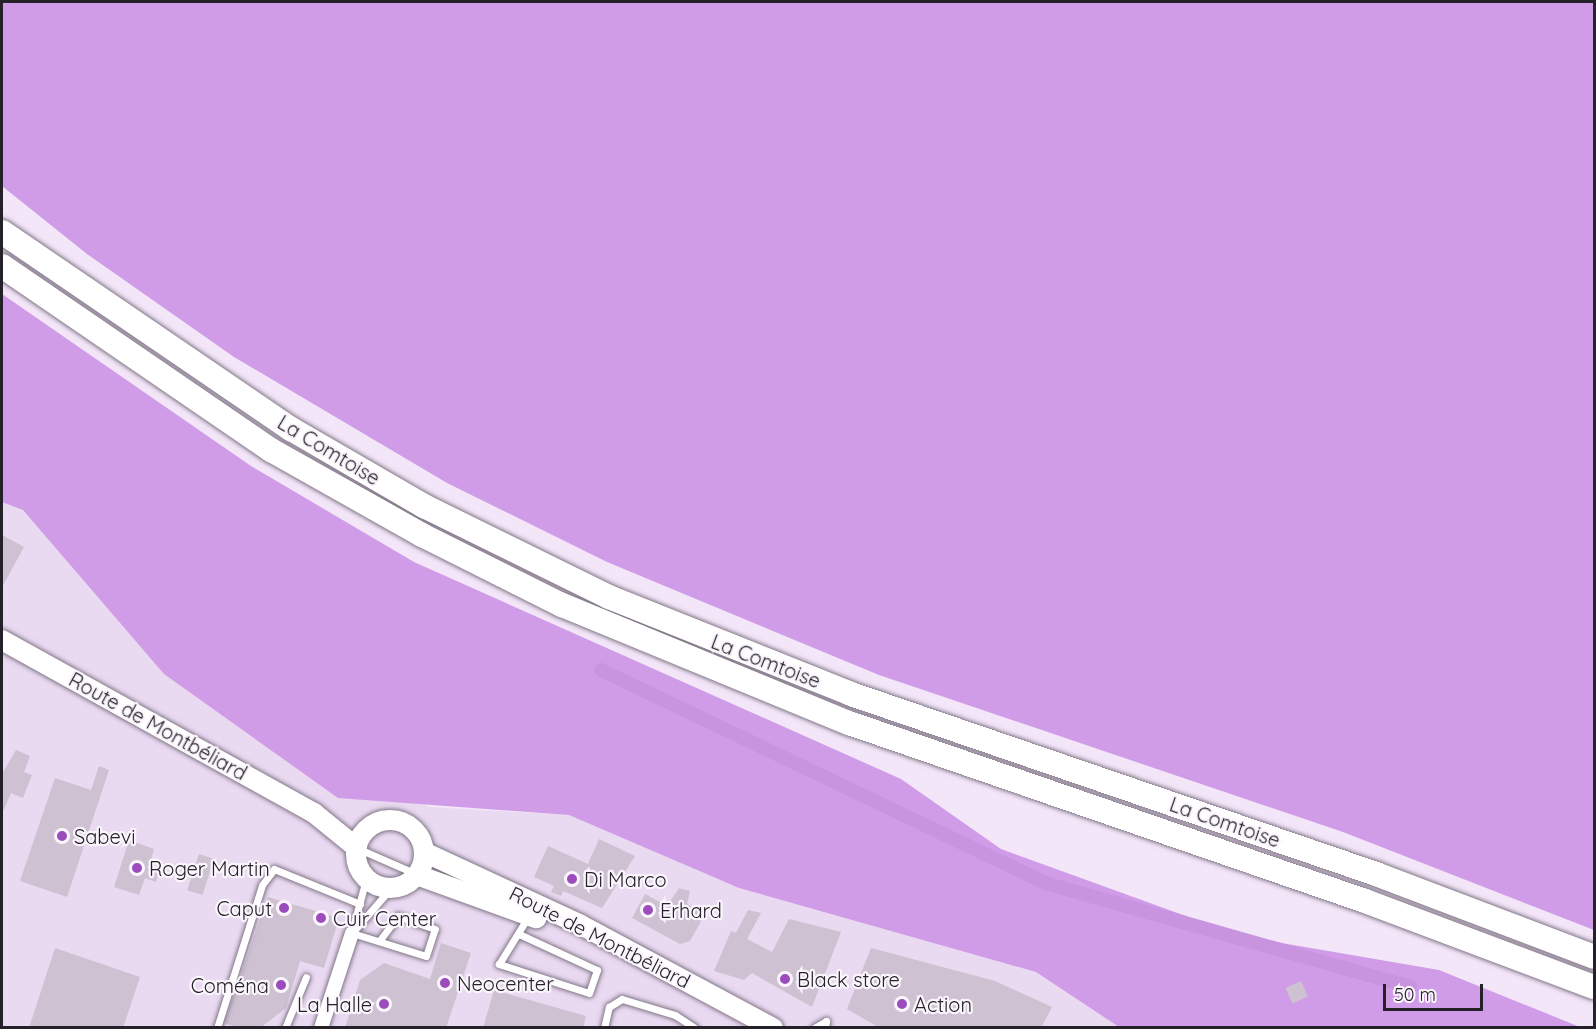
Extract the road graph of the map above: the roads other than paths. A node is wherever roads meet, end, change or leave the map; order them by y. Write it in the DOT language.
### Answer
graph roads {
  1 [pos="2,232"];
  2 [pos="2,266"];
  3 [pos="2,640"];
  4 [pos="314,813"];
  5 [pos="368,828"];
  6 [pos="357,848"];
  7 [pos="424,852"];
  8 [pos="417,875"];
  9 [pos="366,879"];
  10 [pos="391,888"];
  11 [pos="360,904"];
  12 [pos="530,915"];
  13 [pos="352,933"];
  14 [pos="519,934"];
  15 [pos="379,941"];
  16 [pos="1594,957"];
  17 [pos="306,977"];
  18 [pos="1594,987"];
  19 [pos="217,1028"];
  20 [pos="285,1028"];
  21 [pos="321,1028"];
  22 [pos="604,1028"];
  23 [pos="694,1028"];
  24 [pos="747,1028"];
  25 [pos="773,1028"];
  26 [pos="814,1028"];
  27 [pos="825,1028"];
  1 -- 16 [label="highway, La Comtoise"];
  2 -- 18 [label="highway, La Comtoise"];
  3 -- 4 [label="main road, Route de Montbéliard"];
  4 -- 5 [label="main road, Route de Montbéliard"];
  4 -- 6 [label="main road, Route de Montbéliard"];
  5 -- 6 [label="main road"];
  5 -- 7 [label="main road"];
  6 -- 8 [label="lane"];
  6 -- 9 [label="main road"];
  7 -- 8 [label="main road"];
  7 -- 25 [label="main road, Route de Montbéliard"];
  8 -- 10 [label="main road"];
  8 -- 12 [label="main road, Route de Montbéliard"];
  9 -- 10 [label="main road"];
  9 -- 11 [label="lane"];
  10 -- 13 [label="lane"];
  11 -- 13 [label="lane"];
  11 -- 19 [label="lane"];
  12 -- 14 [label="lane"];
  12 -- 24 [label="main road, Route de Montbéliard"];
  13 -- 15 [label="lane"];
  13 -- 21 [label="street"];
  14 -- 14 [label="lane"];
  15 -- 15 [label="lane"];
  17 -- 20 [label="lane"];
  22 -- 23 [label="lane"];
  26 -- 27 [label="lane"];
}
